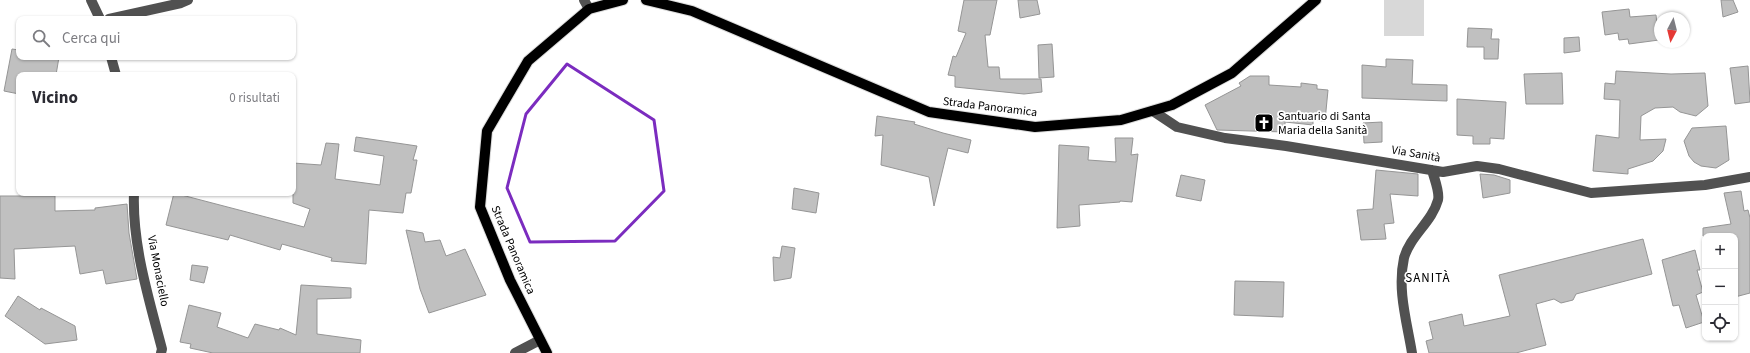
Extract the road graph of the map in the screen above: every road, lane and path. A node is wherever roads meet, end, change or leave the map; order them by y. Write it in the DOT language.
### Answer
graph roads {
  1 [pos="91,0"];
  2 [pos="188,0"];
  3 [pos="584,0"];
  4 [pos="623,0"];
  5 [pos="646,0"];
  6 [pos="1316,0"];
  7 [pos="590,10"];
  8 [pos="99,16"];
  9 [pos="122,16"];
  10 [pos="112,60"];
  11 [pos="115,72"];
  12 [pos="1153,110"];
  13 [pos="1432,170"];
  14 [pos="1750,177"];
  15 [pos="134,196"];
  16 [pos="540,340"];
  17 [pos="161,353"];
  18 [pos="516,353"];
  19 [pos="547,353"];
  20 [pos="1412,353"];
  1 -- 8 [label="street"];
  2 -- 9 [label="street"];
  3 -- 7 [label="street"];
  4 -- 7 [label="main road, Strada Panoramica"];
  5 -- 12 [label="main road, Strada Panoramica"];
  6 -- 12 [label="main road, Strada Panoramica"];
  7 -- 16 [label="main road, Strada Panoramica"];
  10 -- 11 [label="street"];
  12 -- 13 [label="street, Via Sanità"];
  13 -- 14 [label="street, Via Sanità"];
  13 -- 20 [label="street"];
  15 -- 17 [label="street, Via Monaciello"];
  16 -- 18 [label="street"];
  16 -- 19 [label="main road, Strada Panoramica"];
}
